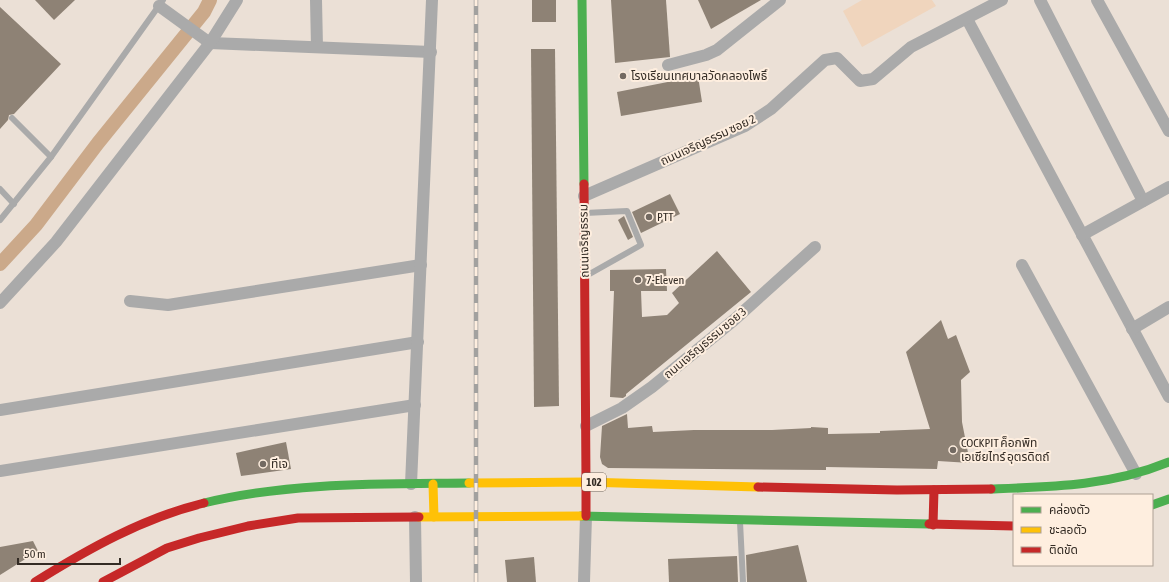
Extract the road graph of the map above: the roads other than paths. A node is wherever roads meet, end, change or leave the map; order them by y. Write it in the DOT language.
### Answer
graph roads {
  1 [pos="237,0"];
  2 [pos="316,0"];
  3 [pos="432,0"];
  4 [pos="582,0"];
  5 [pos="780,0"];
  6 [pos="1002,0"];
  7 [pos="1040,0"];
  8 [pos="1096,0"];
  9 [pos="158,2"];
  10 [pos="966,20"];
  11 [pos="210,43"];
  12 [pos="317,47"];
  13 [pos="431,52"];
  14 [pos="668,65"];
  15 [pos="12,118"];
  16 [pos="1169,131"];
  17 [pos="51,157"];
  18 [pos="1169,187"];
  19 [pos="0,189"];
  20 [pos="584,196"];
  21 [pos="1143,201"];
  22 [pos="14,204"];
  23 [pos="584,213"];
  24 [pos="0,220"];
  25 [pos="1082,235"];
  26 [pos="815,247"];
  27 [pos="422,264"];
  28 [pos="1022,265"];
  29 [pos="584,277"];
  30 [pos="130,301"];
  31 [pos="0,303"];
  32 [pos="1169,307"];
  33 [pos="1132,329"];
  34 [pos="418,342"];
  35 [pos="1169,397"];
  36 [pos="415,405"];
  37 [pos="0,410"];
  38 [pos="586,426"];
  39 [pos="1169,462"];
  40 [pos="0,471"];
  41 [pos="1136,474"];
  42 [pos="586,482"];
  43 [pos="412,484"];
  44 [pos="433,484"];
  45 [pos="934,490"];
  46 [pos="1169,499"];
  47 [pos="1153,505"];
  48 [pos="586,516"];
  49 [pos="415,517"];
  50 [pos="434,517"];
  51 [pos="740,521"];
  52 [pos="933,525"];
  53 [pos="1013,526"];
  54 [pos="37,581"];
  55 [pos="102,582"];
  56 [pos="416,582"];
  57 [pos="584,582"];
  58 [pos="743,582"];
  1 -- 11 [label="street"];
  2 -- 12 [label="street"];
  3 -- 13 [label="street"];
  4 -- 20 [label="main road, ถนนเจริญธรรม"];
  5 -- 14 [label="street"];
  6 -- 10 [label="street, ถนนเจริญธรรม ซอย 2"];
  7 -- 21 [label="street"];
  8 -- 16 [label="street"];
  9 -- 11 [label="street"];
  9 -- 17 [label="lane"];
  10 -- 20 [label="street, ถนนเจริญธรรม ซอย 2"];
  10 -- 25 [label="street"];
  11 -- 12 [label="street"];
  11 -- 31 [label="street"];
  12 -- 13 [label="street"];
  13 -- 27 [label="street"];
  15 -- 17 [label="lane"];
  17 -- 22 [label="lane"];
  18 -- 21 [label="street"];
  19 -- 22 [label="lane"];
  20 -- 23 [label="main road, ถนนเจริญธรรม"];
  21 -- 25 [label="street"];
  22 -- 24 [label="lane"];
  23 -- 29 [label="main road, ถนนเจริญธรรม"];
  23 -- 29 [label="lane"];
  25 -- 33 [label="street"];
  26 -- 38 [label="street, ถนนเจริญธรรม ซอย 3"];
  27 -- 30 [label="street"];
  27 -- 34 [label="street"];
  28 -- 41 [label="street"];
  29 -- 38 [label="main road, ถนนเจริญธรรม"];
  32 -- 33 [label="street"];
  33 -- 35 [label="street"];
  34 -- 36 [label="street"];
  34 -- 37 [label="street"];
  36 -- 40 [label="street"];
  36 -- 43 [label="street"];
  38 -- 42 [label="main road, ถนนเจริญธรรม"];
  39 -- 41 [label="main road, 102"];
  41 -- 45 [label="main road, 102"];
  42 -- 44 [label="main road, 102"];
  42 -- 45 [label="main road, 102"];
  42 -- 48 [label="main road, ถนนเจริญธรรม"];
  43 -- 44 [label="main road, 102"];
  43 -- 54 [label="main road, 102"];
  44 -- 50 [label="main road"];
  45 -- 52 [label="main road"];
  46 -- 47 [label="main road"];
  48 -- 50 [label="main road"];
  48 -- 51 [label="main road"];
  48 -- 57 [label="street"];
  49 -- 50 [label="main road"];
  49 -- 55 [label="main road"];
  49 -- 56 [label="street"];
  51 -- 52 [label="main road"];
  51 -- 58 [label="lane"];
  52 -- 53 [label="main road"];
}
